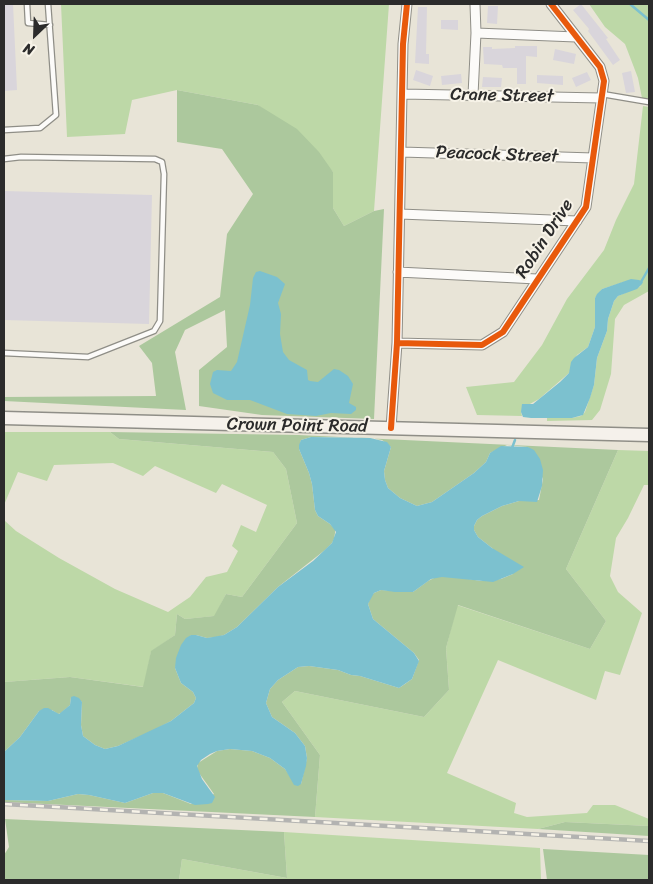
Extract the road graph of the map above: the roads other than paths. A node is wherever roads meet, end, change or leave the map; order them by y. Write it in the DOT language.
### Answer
graph roads {
  1 [pos="26,4"];
  2 [pos="48,4"];
  3 [pos="407,4"];
  4 [pos="475,4"];
  5 [pos="551,4"];
  6 [pos="50,25"];
  7 [pos="476,33"];
  8 [pos="576,37"];
  9 [pos="403,94"];
  10 [pos="473,95"];
  11 [pos="601,96"];
  12 [pos="649,102"];
  13 [pos="4,130"];
  14 [pos="402,152"];
  15 [pos="593,158"];
  16 [pos="4,159"];
  17 [pos="400,214"];
  18 [pos="577,220"];
  19 [pos="398,272"];
  20 [pos="537,279"];
  21 [pos="397,342"];
  22 [pos="4,353"];
  23 [pos="4,418"];
  24 [pos="391,428"];
  25 [pos="649,435"];
  1 -- 6 [label="lane"];
  2 -- 6 [label="lane"];
  3 -- 9 [label="street"];
  4 -- 7 [label="street"];
  5 -- 8 [label="street, Robin Drive"];
  6 -- 13 [label="lane"];
  7 -- 8 [label="street"];
  7 -- 10 [label="street"];
  8 -- 11 [label="street, Robin Drive"];
  9 -- 10 [label="street, Crane Street"];
  9 -- 14 [label="street"];
  10 -- 11 [label="street, Crane Street"];
  11 -- 12 [label="lane"];
  11 -- 15 [label="street, Robin Drive"];
  14 -- 15 [label="street, Peacock Street"];
  14 -- 17 [label="street"];
  15 -- 18 [label="street, Robin Drive"];
  16 -- 22 [label="lane"];
  17 -- 18 [label="street"];
  17 -- 19 [label="street"];
  18 -- 20 [label="street, Robin Drive"];
  19 -- 20 [label="street"];
  19 -- 21 [label="street"];
  20 -- 21 [label="street, Robin Drive"];
  21 -- 24 [label="street"];
  23 -- 24 [label="main road, Crown Point Road"];
  24 -- 25 [label="main road, Crown Point Road"];
}
